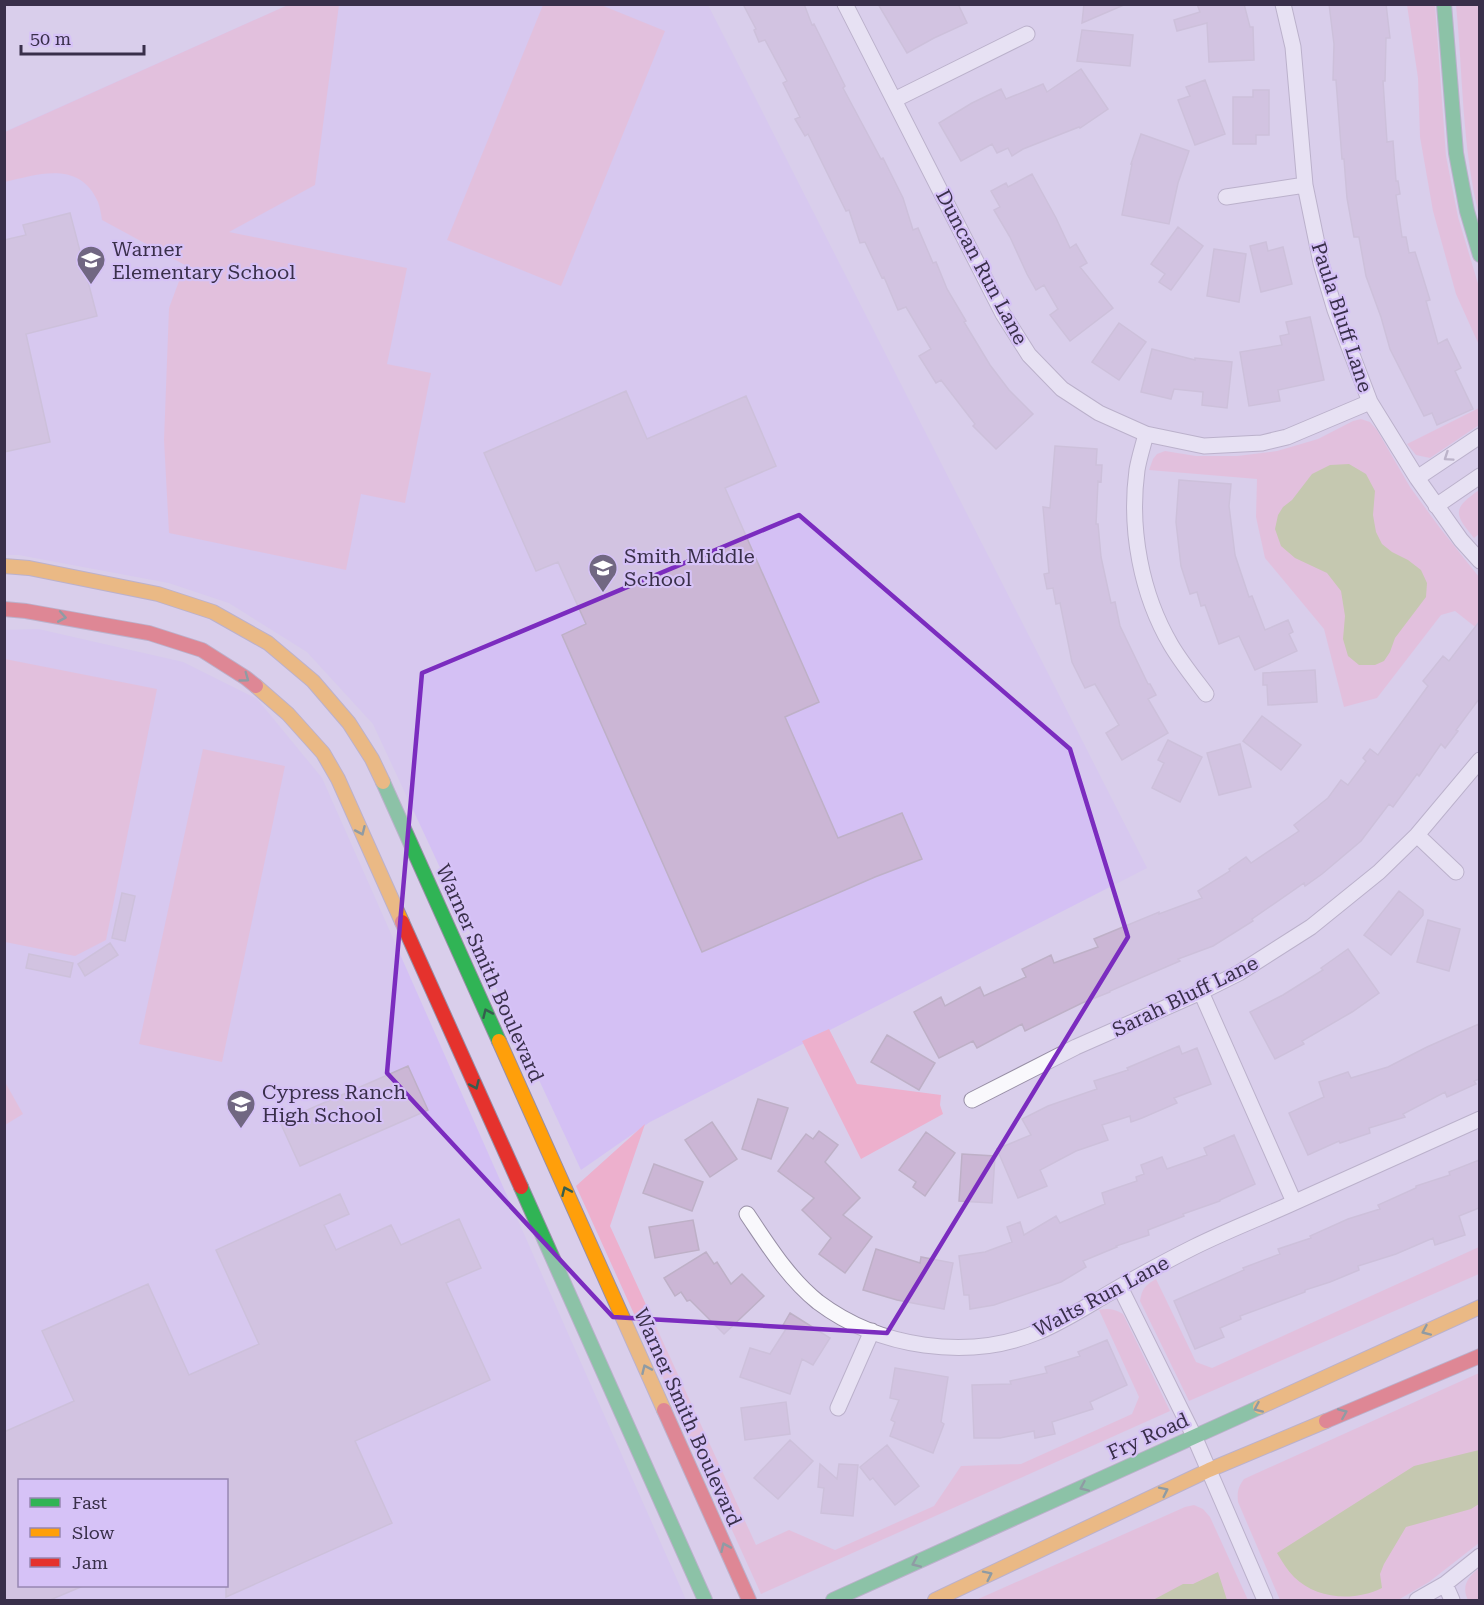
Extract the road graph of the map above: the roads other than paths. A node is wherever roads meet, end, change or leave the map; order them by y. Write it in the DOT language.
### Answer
graph roads {
  1 [pos="845,4"];
  2 [pos="1283,4"];
  3 [pos="1444,4"];
  4 [pos="1027,34"];
  5 [pos="894,100"];
  6 [pos="1305,185"];
  7 [pos="1226,197"];
  8 [pos="1479,255"];
  9 [pos="1371,402"];
  10 [pos="1146,434"];
  11 [pos="1479,436"];
  12 [pos="1479,476"];
  13 [pos="1417,478"];
  14 [pos="1436,506"];
  15 [pos="1479,561"];
  16 [pos="4,566"];
  17 [pos="4,609"];
  18 [pos="1206,694"];
  19 [pos="1479,760"];
  20 [pos="1417,836"];
  21 [pos="1456,872"];
  22 [pos="1201,992"];
  23 [pos="972,1100"];
  24 [pos="1479,1119"];
  25 [pos="1294,1202"];
  26 [pos="747,1214"];
  27 [pos="1120,1287"];
  28 [pos="1479,1307"];
  29 [pos="872,1331"];
  30 [pos="1479,1356"];
  31 [pos="838,1408"];
  32 [pos="1194,1436"];
  33 [pos="1209,1470"];
  34 [pos="1479,1556"];
  35 [pos="1446,1584"];
  36 [pos="705,1600"];
  37 [pos="749,1600"];
  38 [pos="833,1600"];
  39 [pos="935,1600"];
  40 [pos="1265,1600"];
  41 [pos="1417,1600"];
  42 [pos="1452,1600"];
  1 -- 5 [label="street, Duncan Run Lane"];
  2 -- 6 [label="street, Paula Bluff Lane"];
  3 -- 8 [label="street"];
  4 -- 5 [label="street"];
  5 -- 10 [label="street, Duncan Run Lane"];
  6 -- 7 [label="street"];
  6 -- 9 [label="street, Paula Bluff Lane"];
  9 -- 10 [label="street, Duncan Run Lane"];
  9 -- 13 [label="street, Paula Bluff Lane"];
  10 -- 18 [label="street"];
  11 -- 13 [label="street, one-way"];
  12 -- 14 [label="street"];
  13 -- 14 [label="street, Paula Bluff Lane"];
  14 -- 15 [label="street, Paula Bluff Lane"];
  37 -- 16 [label="street, Warner Smith Boulevard, one-way"];
  17 -- 36 [label="street, one-way"];
  19 -- 20 [label="street, Sarah Bluff Lane"];
  20 -- 21 [label="street"];
  20 -- 22 [label="street, Sarah Bluff Lane"];
  22 -- 23 [label="street, Sarah Bluff Lane"];
  22 -- 25 [label="street"];
  24 -- 25 [label="street, Walts Run Lane"];
  25 -- 27 [label="street, Walts Run Lane"];
  26 -- 29 [label="street, Walts Run Lane"];
  27 -- 29 [label="street, Walts Run Lane"];
  27 -- 32 [label="street"];
  28 -- 32 [label="street, Fry Road, one-way"];
  29 -- 31 [label="street"];
  33 -- 30 [label="street, one-way"];
  32 -- 33 [label="street"];
  32 -- 38 [label="street, Fry Road, one-way"];
  39 -- 33 [label="street, one-way"];
  33 -- 40 [label="street"];
  34 -- 35 [label="street"];
  35 -- 41 [label="street"];
  35 -- 42 [label="street"];
}
